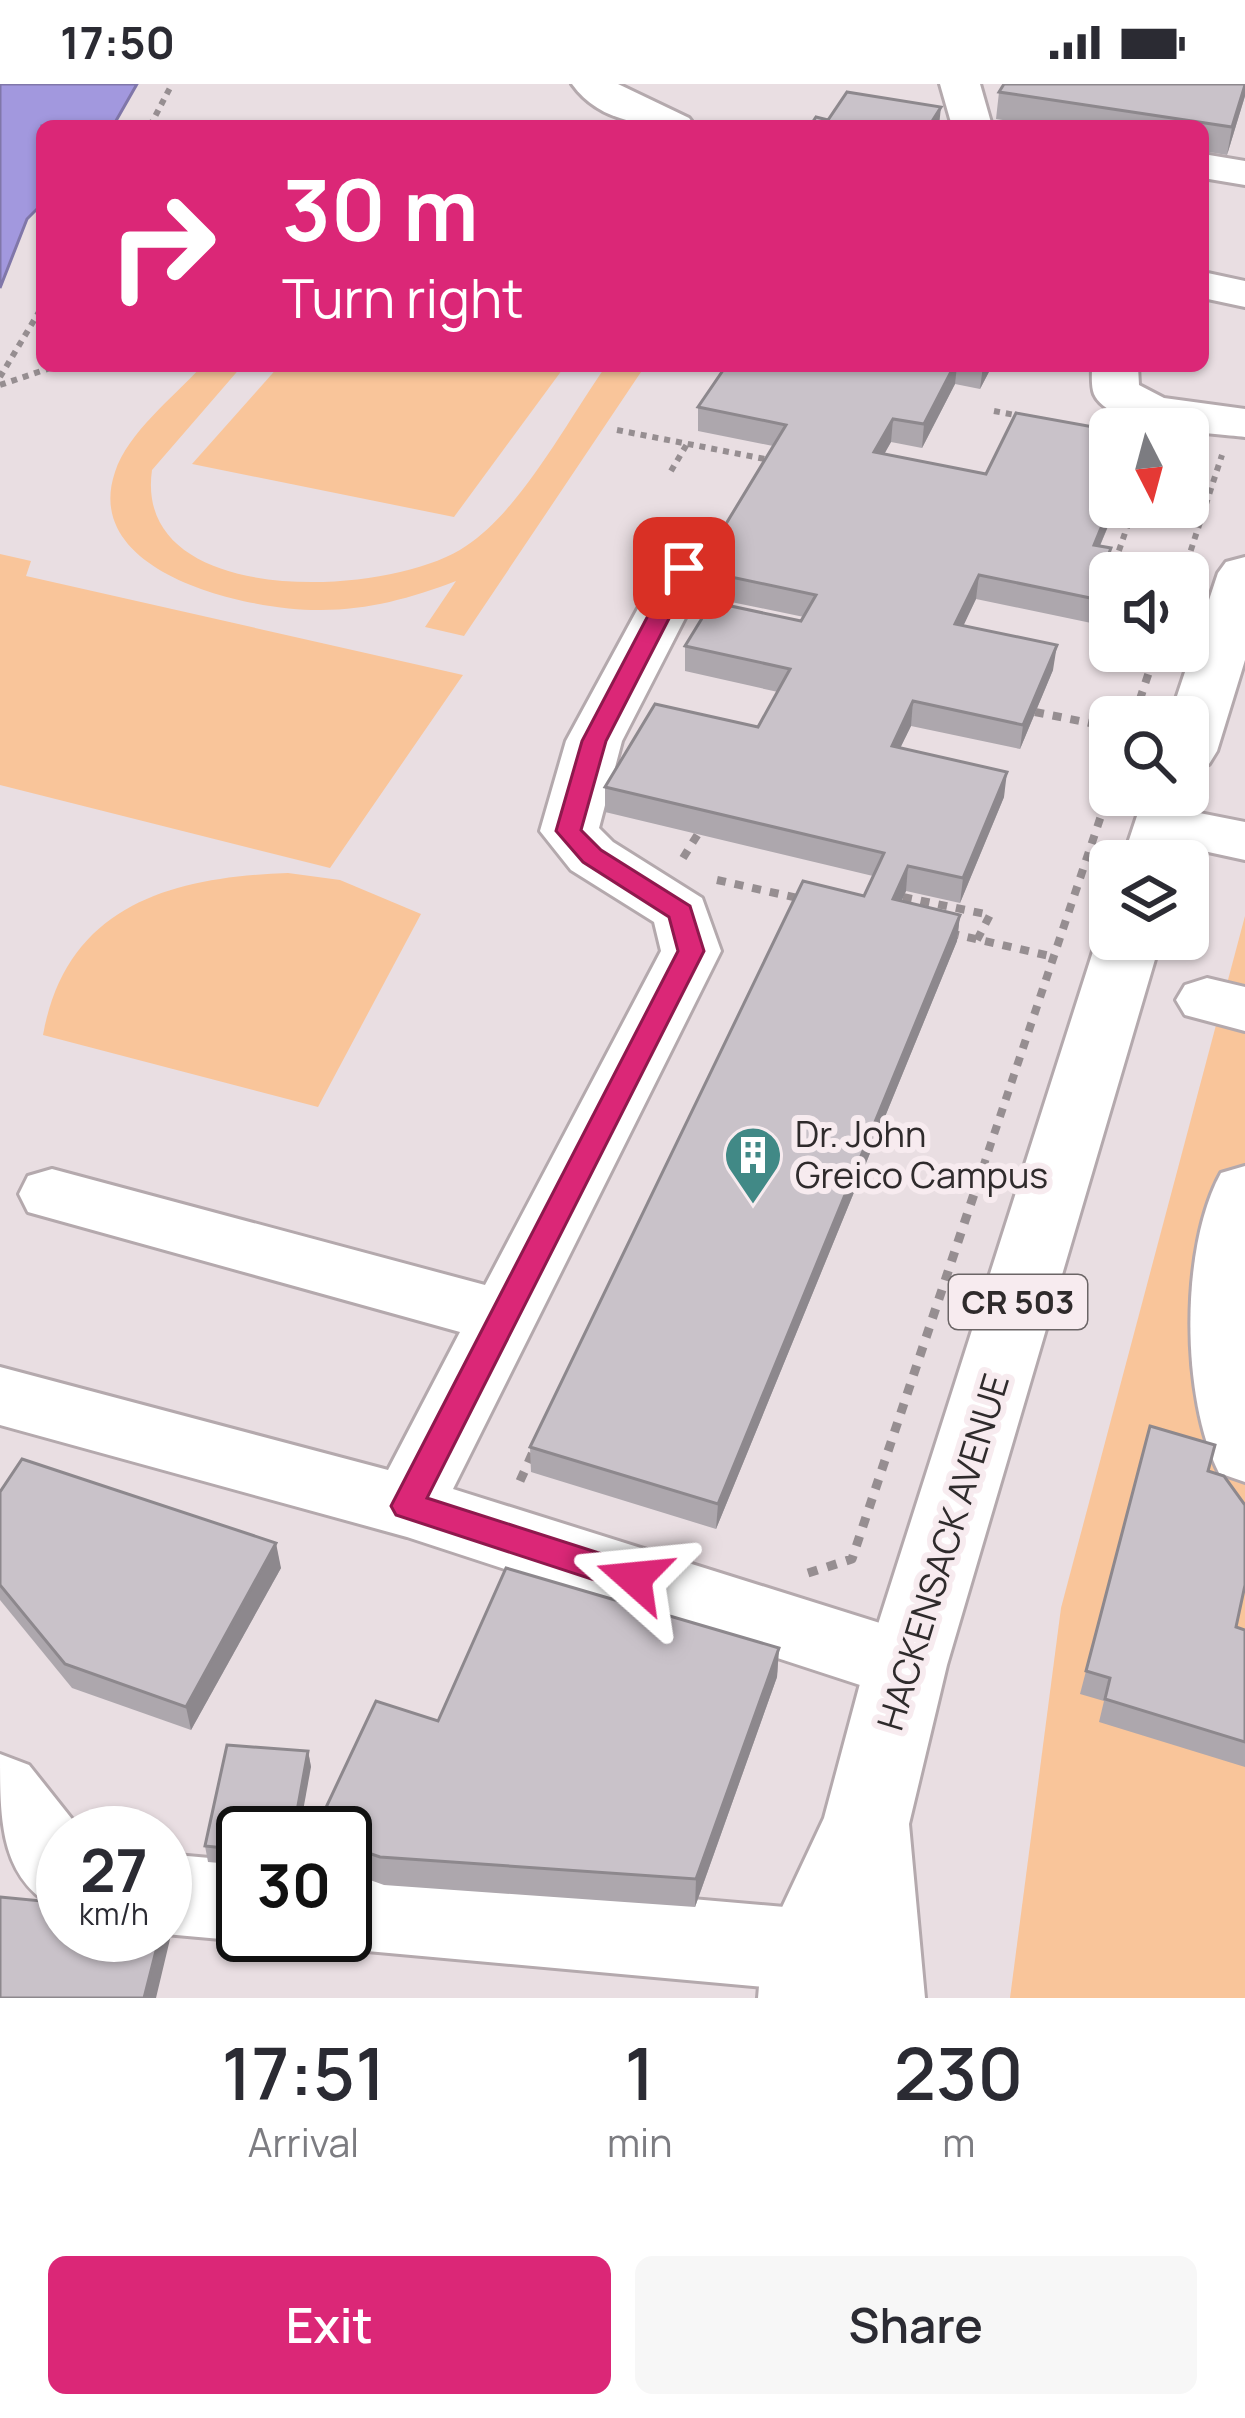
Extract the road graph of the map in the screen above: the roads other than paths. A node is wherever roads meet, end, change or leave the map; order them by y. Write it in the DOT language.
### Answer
graph roads {
  1 [pos="592,84"];
  2 [pos="959,84"];
  3 [pos="660,120"];
  4 [pos="971,120"];
  5 [pos="1209,167"];
  6 [pos="1245,173"];
  7 [pos="1209,286"];
  8 [pos="1245,294"];
  9 [pos="1115,372"];
  10 [pos="1239,423"];
  11 [pos="698,544"];
  12 [pos="1245,572"];
  13 [pos="1206,696"];
  14 [pos="1164,827"];
  15 [pos="1245,842"];
  16 [pos="1123,960"];
  17 [pos="1245,1191"];
  18 [pos="52,1195"];
  19 [pos="504,1317"];
  20 [pos="0,1396"];
  21 [pos="1245,1452"];
  22 [pos="407,1506"];
  23 [pos="906,1665"];
  24 [pos="866,1823"];
  25 [pos="372,1914"];
  26 [pos="806,1974"];
  27 [pos="879,1998"];
  1 -- 3 [label="street"];
  2 -- 4 [label="street"];
  5 -- 6 [label="street"];
  7 -- 8 [label="street"];
  9 -- 10 [label="street"];
  11 -- 19 [label="street"];
  12 -- 13 [label="main road"];
  14 -- 15 [label="street"];
  16 -- 23 [label="main road, HACKENSACK AVENUE / CR 503"];
  17 -- 21 [label="street"];
  18 -- 19 [label="street"];
  19 -- 22 [label="street"];
  20 -- 22 [label="street"];
  22 -- 23 [label="street"];
  23 -- 24 [label="main road, HACKENSACK AVENUE / CR 503"];
  24 -- 26 [label="main road, HACKENSACK AVENUE / CR 503"];
  24 -- 27 [label="main road, HACKENSACK AVENUE / CR 503"];
  25 -- 26 [label="street"];
}
